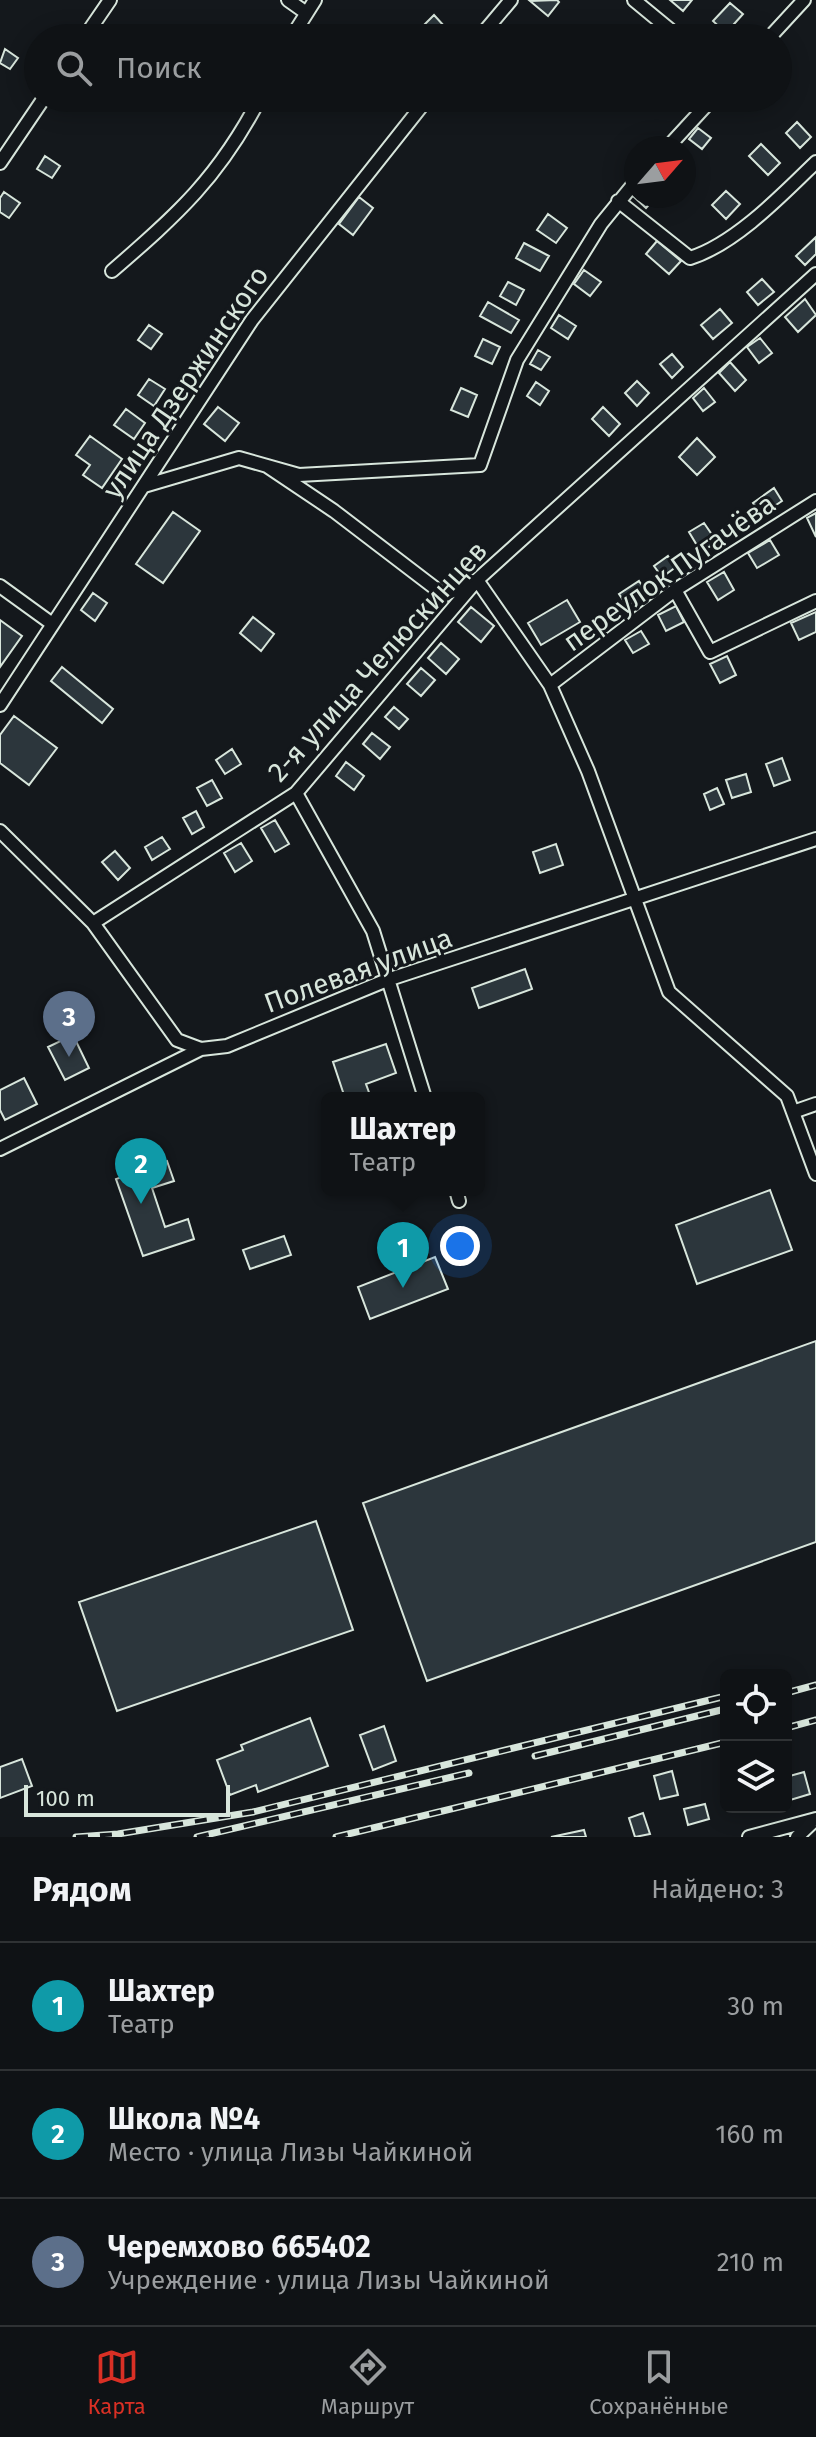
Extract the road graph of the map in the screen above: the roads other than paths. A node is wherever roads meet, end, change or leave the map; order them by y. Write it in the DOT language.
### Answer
graph roads {
  1 [pos="110,0"];
  2 [pos="288,0"];
  3 [pos="315,0"];
  4 [pos="511,0"];
  5 [pos="634,0"];
  6 [pos="804,0"];
  7 [pos="305,12"];
  8 [pos="94,24"];
  9 [pos="299,24"];
  10 [pos="491,24"];
  11 [pos="663,24"];
  12 [pos="782,24"];
  13 [pos="35,112"];
  14 [pos="253,112"];
  15 [pos="417,112"];
  16 [pos="700,112"];
  17 [pos="678,136"];
  18 [pos="816,162"];
  19 [pos="0,163"];
  20 [pos="624,194"];
  21 [pos="618,201"];
  22 [pos="112,271"];
  23 [pos="816,274"];
  24 [pos="267,466"];
  25 [pos="144,486"];
  26 [pos="816,501"];
  27 [pos="477,580"];
  28 [pos="0,586"];
  29 [pos="675,590"];
  30 [pos="816,601"];
  31 [pos="51,623"];
  32 [pos="550,685"];
  33 [pos="0,705"];
  34 [pos="296,793"];
  35 [pos="0,831"];
  36 [pos="816,839"];
  37 [pos="634,901"];
  38 [pos="93,923"];
  39 [pos="387,980"];
  40 [pos="201,1049"];
  41 [pos="423,1092"];
  42 [pos="816,1104"];
  43 [pos="793,1112"];
  44 [pos="0,1149"];
  45 [pos="816,1174"];
  46 [pos="816,1819"];
  47 [pos="749,1837"];
  48 [pos="797,1837"];
  1 -- 8 [label="street"];
  2 -- 7 [label="street"];
  3 -- 7 [label="street"];
  4 -- 10 [label="street"];
  5 -- 11 [label="street"];
  6 -- 12 [label="street"];
  7 -- 9 [label="street"];
  13 -- 19 [label="street"];
  14 -- 22 [label="street"];
  15 -- 25 [label="street, улица Дзержинского"];
  16 -- 17 [label="street"];
  18 -- 21 [label="street"];
  20 -- 21 [label="street"];
  21 -- 24 [label="street"];
  23 -- 27 [label="street, 2-я улица Челюскинцев"];
  24 -- 25 [label="street"];
  24 -- 27 [label="street"];
  25 -- 31 [label="street, улица Дзержинского"];
  26 -- 29 [label="street, переулок Пугачёва"];
  27 -- 32 [label="street"];
  27 -- 34 [label="street, 2-я улица Челюскинцев"];
  28 -- 31 [label="street"];
  29 -- 30 [label="street"];
  29 -- 32 [label="street, переулок Пугачёва"];
  31 -- 33 [label="street, улица Дзержинского"];
  32 -- 37 [label="street"];
  34 -- 38 [label="street, 2-я улица Челюскинцев"];
  34 -- 39 [label="street"];
  35 -- 38 [label="street"];
  36 -- 37 [label="street, Полевая улица"];
  37 -- 39 [label="street, Полевая улица"];
  37 -- 43 [label="street"];
  38 -- 40 [label="street"];
  39 -- 40 [label="street, Полевая улица"];
  39 -- 41 [label="street"];
  40 -- 44 [label="street, Полевая улица"];
  42 -- 43 [label="street"];
  43 -- 45 [label="street"];
  46 -- 47 [label="street"];
  46 -- 48 [label="street"];
}
